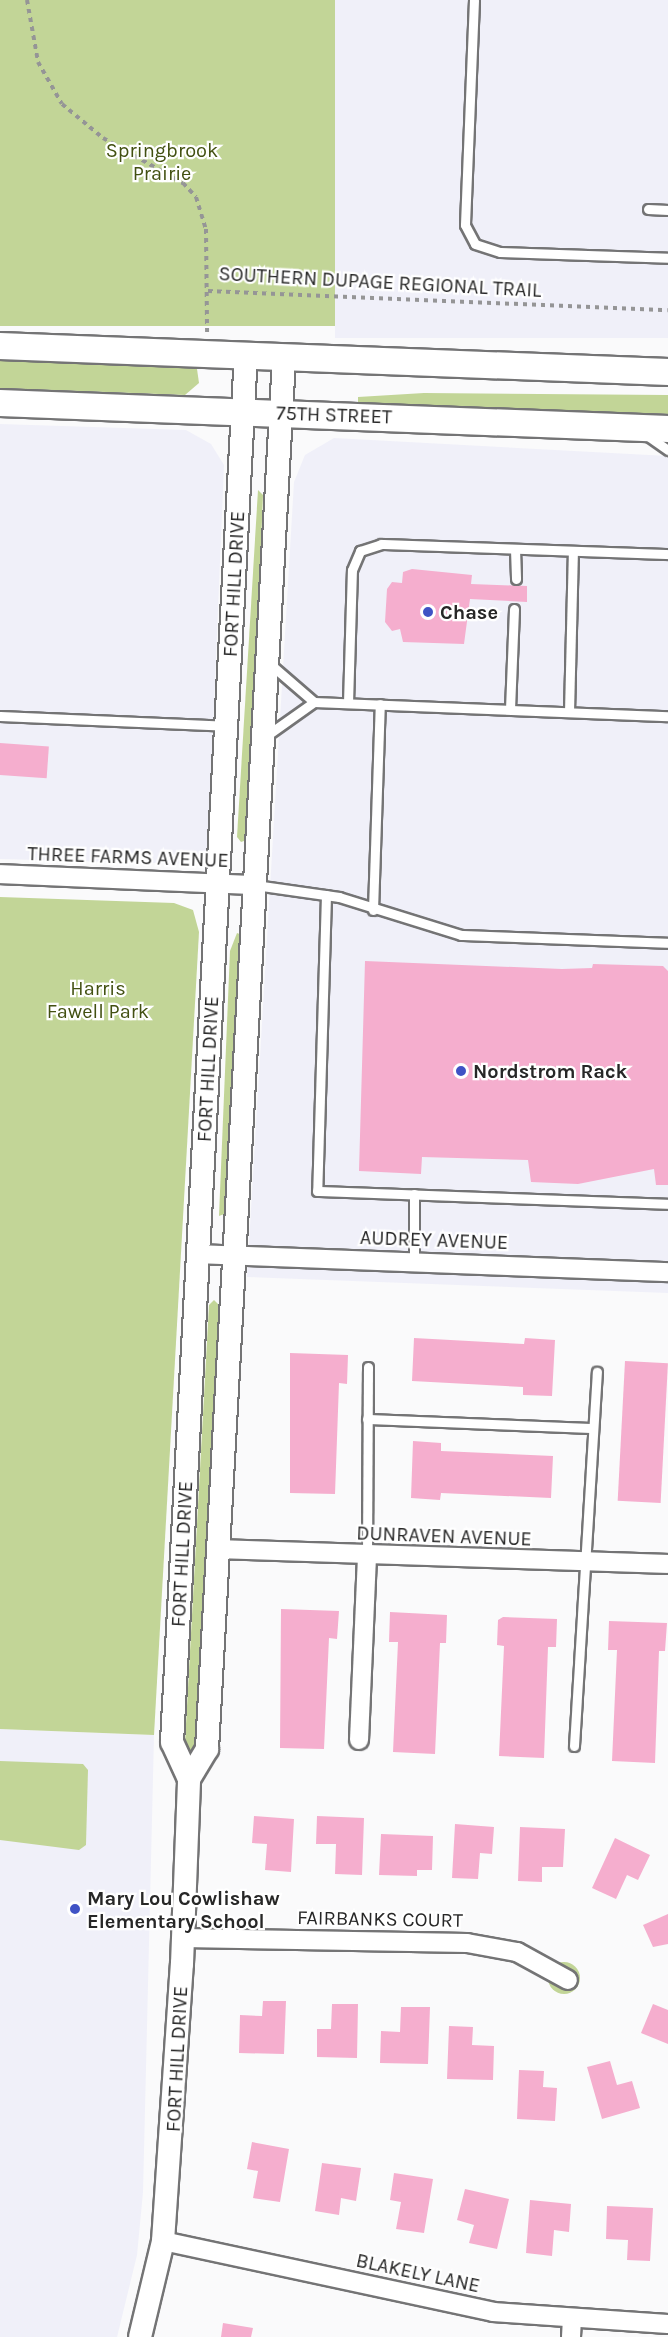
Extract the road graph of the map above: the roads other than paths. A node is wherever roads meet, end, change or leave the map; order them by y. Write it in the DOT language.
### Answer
graph roads {
  1 [pos="474,0"];
  2 [pos="648,209"];
  3 [pos="668,210"];
  4 [pos="668,258"];
  5 [pos="0,346"];
  6 [pos="246,355"];
  7 [pos="284,357"];
  8 [pos="668,372"];
  9 [pos="0,403"];
  10 [pos="243,412"];
  11 [pos="280,413"];
  12 [pos="636,428"];
  13 [pos="668,429"];
  14 [pos="668,450"];
  15 [pos="515,549"];
  16 [pos="573,551"];
  17 [pos="668,554"];
  18 [pos="516,579"];
  19 [pos="514,609"];
  20 [pos="266,659"];
  21 [pos="314,702"];
  22 [pos="348,703"];
  23 [pos="380,704"];
  24 [pos="510,710"];
  25 [pos="569,712"];
  26 [pos="0,716"];
  27 [pos="668,716"];
  28 [pos="226,726"];
  29 [pos="262,740"];
  30 [pos="0,874"];
  31 [pos="218,883"];
  32 [pos="254,885"];
  33 [pos="326,895"];
  34 [pos="373,910"];
  35 [pos="668,944"];
  36 [pos="414,1194"];
  37 [pos="668,1204"];
  38 [pos="198,1254"];
  39 [pos="234,1255"];
  40 [pos="414,1262"];
  41 [pos="668,1272"];
  42 [pos="368,1366"];
  43 [pos="597,1372"];
  44 [pos="367,1419"];
  45 [pos="592,1428"];
  46 [pos="218,1549"];
  47 [pos="368,1556"];
  48 [pos="585,1563"];
  49 [pos="668,1564"];
  50 [pos="359,1740"];
  51 [pos="574,1746"];
  52 [pos="189,1779"];
  53 [pos="183,1938"];
  54 [pos="568,1980"];
  55 [pos="163,2241"];
  56 [pos="572,2318"];
  57 [pos="668,2324"];
  58 [pos="140,2337"];
  59 [pos="571,2337"];
  1 -- 4 [label="lane"];
  2 -- 3 [label="lane"];
  5 -- 6 [label="main road"];
  6 -- 7 [label="main road"];
  6 -- 10 [label="street, FORT HILL DRIVE"];
  7 -- 8 [label="main road"];
  7 -- 11 [label="street, FORT HILL DRIVE"];
  9 -- 10 [label="main road, 75TH STREET"];
  10 -- 11 [label="main road, 75TH STREET"];
  10 -- 28 [label="street, FORT HILL DRIVE"];
  11 -- 12 [label="main road, 75TH STREET"];
  11 -- 20 [label="street, FORT HILL DRIVE"];
  12 -- 13 [label="main road, 75TH STREET"];
  12 -- 14 [label="lane"];
  15 -- 16 [label="lane"];
  15 -- 18 [label="lane"];
  15 -- 22 [label="lane"];
  16 -- 17 [label="lane"];
  16 -- 25 [label="lane"];
  19 -- 24 [label="lane"];
  20 -- 21 [label="lane"];
  20 -- 29 [label="street, FORT HILL DRIVE"];
  21 -- 22 [label="lane"];
  21 -- 29 [label="lane"];
  22 -- 23 [label="lane"];
  23 -- 24 [label="lane"];
  23 -- 34 [label="lane"];
  24 -- 25 [label="lane"];
  25 -- 27 [label="lane"];
  26 -- 28 [label="lane"];
  28 -- 31 [label="street, FORT HILL DRIVE"];
  29 -- 32 [label="street, FORT HILL DRIVE"];
  30 -- 31 [label="street, THREE FARMS AVENUE"];
  31 -- 32 [label="street, THREE FARMS AVENUE"];
  31 -- 38 [label="street, FORT HILL DRIVE"];
  32 -- 33 [label="lane"];
  32 -- 39 [label="street, FORT HILL DRIVE"];
  33 -- 34 [label="lane"];
  33 -- 36 [label="lane"];
  34 -- 35 [label="lane"];
  36 -- 37 [label="lane"];
  36 -- 40 [label="lane"];
  38 -- 39 [label="street, AUDREY AVENUE"];
  38 -- 52 [label="street, FORT HILL DRIVE"];
  39 -- 40 [label="street, AUDREY AVENUE"];
  39 -- 46 [label="street, FORT HILL DRIVE"];
  40 -- 41 [label="street, AUDREY AVENUE"];
  42 -- 44 [label="lane"];
  43 -- 45 [label="lane"];
  44 -- 45 [label="lane"];
  44 -- 47 [label="lane"];
  45 -- 48 [label="lane"];
  46 -- 47 [label="street, DUNRAVEN AVENUE"];
  46 -- 52 [label="street, FORT HILL DRIVE"];
  47 -- 48 [label="street, DUNRAVEN AVENUE"];
  47 -- 50 [label="street"];
  48 -- 49 [label="street, DUNRAVEN AVENUE"];
  48 -- 51 [label="lane"];
  52 -- 53 [label="street, FORT HILL DRIVE"];
  53 -- 54 [label="street, FAIRBANKS COURT"];
  53 -- 55 [label="street, FORT HILL DRIVE"];
  55 -- 56 [label="street, BLAKELY LANE"];
  55 -- 58 [label="street, FORT HILL DRIVE"];
  56 -- 57 [label="street, BLAKELY LANE"];
  56 -- 59 [label="street"];
}
